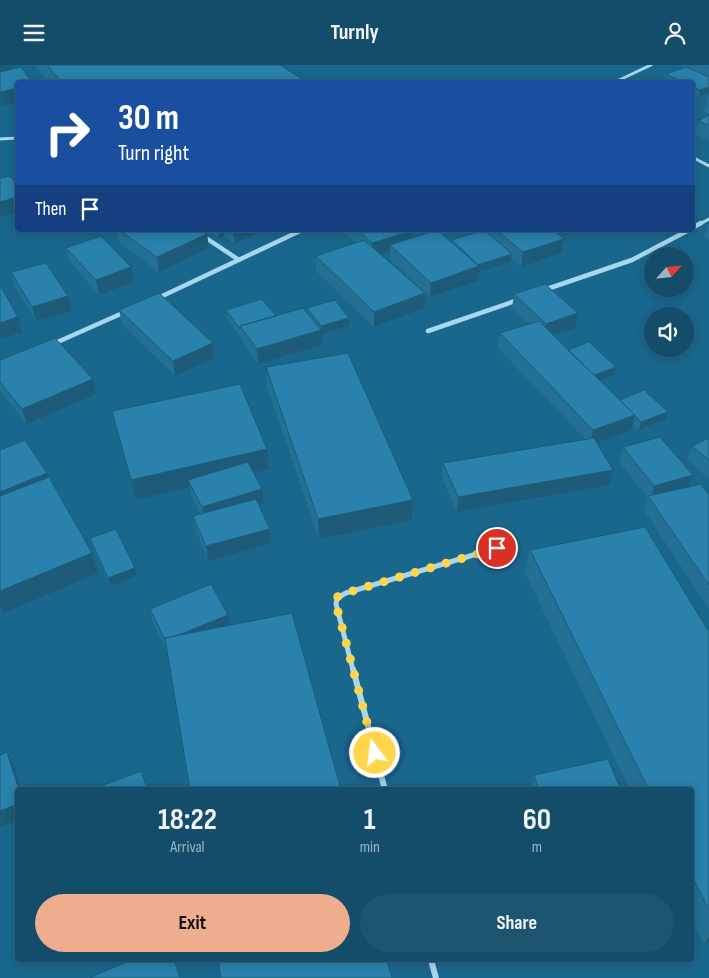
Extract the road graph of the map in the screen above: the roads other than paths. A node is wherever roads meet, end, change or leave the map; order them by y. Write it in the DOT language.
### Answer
graph roads {
  1 [pos="651,65"];
  2 [pos="619,80"];
  3 [pos="15,138"];
  4 [pos="0,139"];
  5 [pos="695,159"];
  6 [pos="709,166"];
  7 [pos="709,219"];
  8 [pos="695,226"];
  9 [pos="197,232"];
  10 [pos="298,232"];
  11 [pos="685,232"];
  12 [pos="239,260"];
  13 [pos="539,292"];
  14 [pos="520,299"];
  15 [pos="154,300"];
  16 [pos="127,312"];
  17 [pos="428,331"];
  18 [pos="45,348"];
  19 [pos="497,548"];
  20 [pos="384,787"];
  21 [pos="432,962"];
  22 [pos="436,978"];
  1 -- 2 [label="street"];
  3 -- 4 [label="street"];
  5 -- 6 [label="street"];
  7 -- 8 [label="street"];
  9 -- 12 [label="street"];
  10 -- 12 [label="street"];
  11 -- 13 [label="street"];
  12 -- 15 [label="street"];
  14 -- 17 [label="street"];
  16 -- 18 [label="street"];
  19 -- 20 [label="street"];
  21 -- 22 [label="street"];
}
